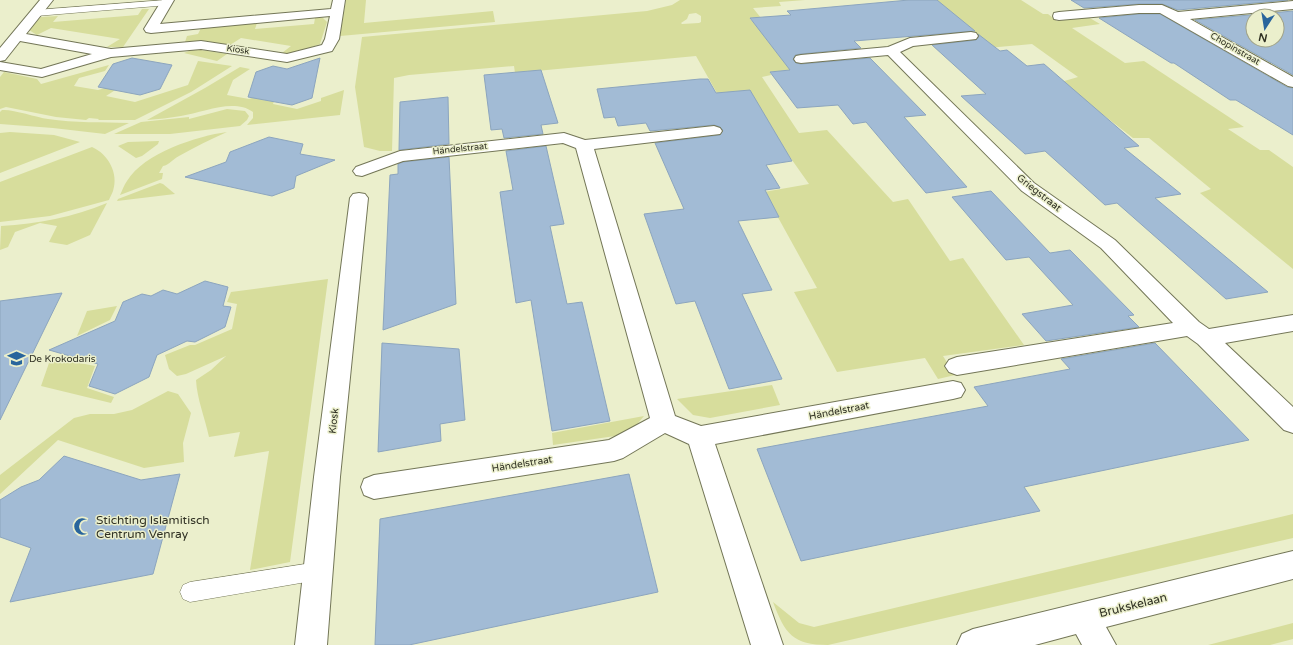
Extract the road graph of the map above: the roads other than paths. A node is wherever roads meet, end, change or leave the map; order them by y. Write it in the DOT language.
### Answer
graph roads {
  1 [pos="47,0"];
  2 [pos="167,2"];
  3 [pos="1293,5"];
  4 [pos="338,6"];
  5 [pos="36,13"];
  6 [pos="1059,16"];
  7 [pos="1176,16"];
  8 [pos="16,36"];
  9 [pos="971,36"];
  10 [pos="891,51"];
  11 [pos="111,53"];
  12 [pos="0,57"];
  13 [pos="801,59"];
  14 [pos="0,66"];
  15 [pos="1293,83"];
  16 [pos="714,131"];
  17 [pos="584,145"];
  18 [pos="362,171"];
  19 [pos="359,198"];
  20 [pos="1293,323"];
  21 [pos="1198,333"];
  22 [pos="664,422"];
  23 [pos="1293,423"];
  24 [pos="700,437"];
  25 [pos="374,487"];
  26 [pos="1293,565"];
  27 [pos="318,571"];
  28 [pos="190,592"];
  29 [pos="1083,618"];
  30 [pos="311,645"];
  31 [pos="767,645"];
  32 [pos="973,645"];
  33 [pos="1100,645"];
  1 -- 5 [label="street"];
  2 -- 4 [label="street, Kiosk"];
  2 -- 5 [label="lane"];
  3 -- 7 [label="street, Chopinstraat"];
  4 -- 11 [label="street, Kiosk"];
  5 -- 8 [label="street"];
  6 -- 7 [label="street, Chopinstraat"];
  7 -- 15 [label="street, Chopinstraat"];
  8 -- 11 [label="street, Kiosk"];
  8 -- 12 [label="street"];
  9 -- 10 [label="street"];
  10 -- 13 [label="street"];
  10 -- 21 [label="street, Griegstraat"];
  11 -- 14 [label="street, Kiosk"];
  16 -- 17 [label="street, Händelstraat"];
  17 -- 18 [label="street, Händelstraat"];
  17 -- 22 [label="street"];
  19 -- 27 [label="street, Kiosk"];
  20 -- 21 [label="street"];
  21 -- 23 [label="street, Griegstraat"];
  21 -- 24 [label="street, Händelstraat"];
  22 -- 24 [label="street"];
  22 -- 25 [label="street, Händelstraat"];
  24 -- 31 [label="street"];
  26 -- 29 [label="street, Brukskelaan"];
  27 -- 28 [label="lane"];
  27 -- 30 [label="street, Kiosk"];
  29 -- 32 [label="street, Brukskelaan"];
  29 -- 33 [label="street"];
}
